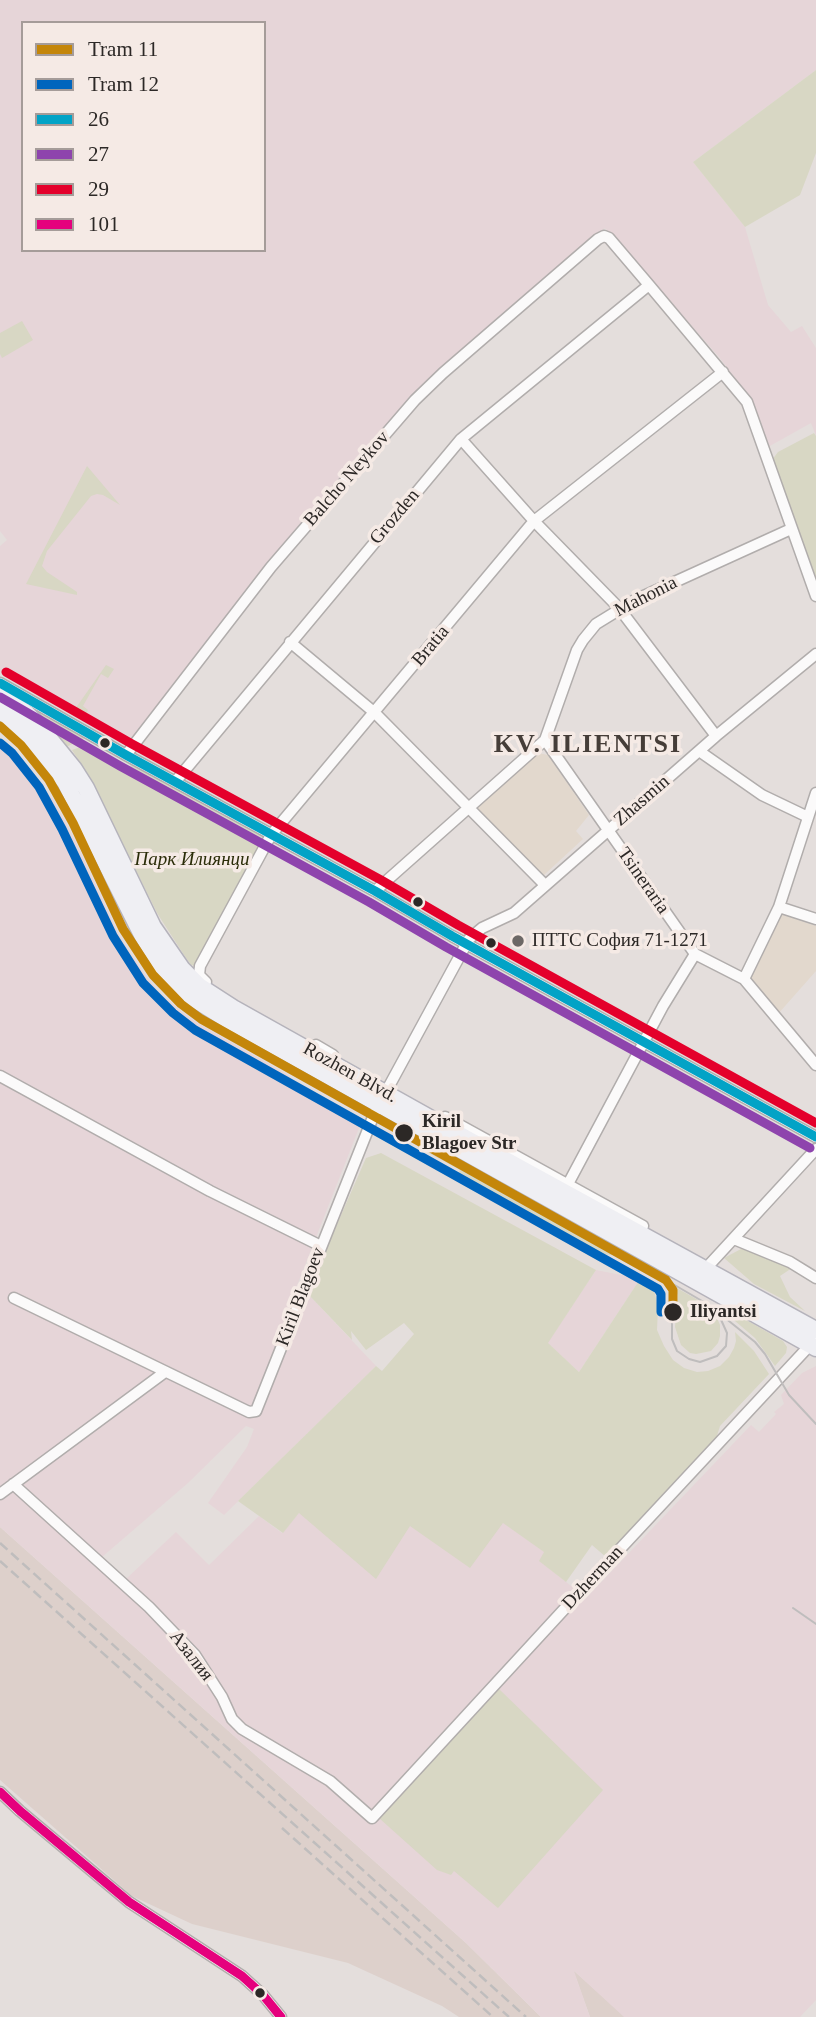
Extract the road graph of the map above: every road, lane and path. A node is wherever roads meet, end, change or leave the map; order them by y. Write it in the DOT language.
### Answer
graph roads {
  1 [pos="649,285"];
  2 [pos="723,372"];
  3 [pos="461,439"];
  4 [pos="534,521"];
  5 [pos="791,529"];
  6 [pos="816,596"];
  7 [pos="619,608"];
  8 [pos="290,642"];
  9 [pos="816,654"];
  10 [pos="0,683"];
  11 [pos="0,693"];
  12 [pos="0,710"];
  13 [pos="375,713"];
  14 [pos="716,736"];
  15 [pos="545,740"];
  16 [pos="699,751"];
  17 [pos="126,755"];
  18 [pos="174,782"];
  19 [pos="816,793"];
  20 [pos="468,807"];
  21 [pos="808,817"];
  22 [pos="608,831"];
  23 [pos="271,835"];
  24 [pos="545,886"];
  25 [pos="375,891"];
  26 [pos="779,907"];
  27 [pos="816,919"];
  28 [pos="466,944"];
  29 [pos="695,954"];
  30 [pos="744,979"];
  31 [pos="643,1041"];
  32 [pos="306,1044"];
  33 [pos="333,1055"];
  34 [pos="816,1065"];
  35 [pos="0,1076"];
  36 [pos="382,1098"];
  37 [pos="445,1117"];
  38 [pos="472,1136"];
  39 [pos="816,1137"];
  40 [pos="816,1149"];
  41 [pos="568,1184"];
  42 [pos="734,1238"];
  43 [pos="321,1246"];
  44 [pos="710,1264"];
  45 [pos="816,1278"];
  46 [pos="755,1297"];
  47 [pos="15,1298"];
  48 [pos="815,1341"];
  49 [pos="165,1372"];
  50 [pos="13,1484"];
  51 [pos="0,1494"];
  52 [pos="0,1792"];
  53 [pos="372,1818"];
  54 [pos="281,2017"];
  1 -- 2 [label="street"];
  1 -- 3 [label="street, Grozden"];
  1 -- 17 [label="street, Balcho Neykov"];
  2 -- 4 [label="street, Bratia"];
  2 -- 5 [label="street"];
  3 -- 4 [label="street"];
  3 -- 8 [label="street, Grozden"];
  4 -- 7 [label="street"];
  4 -- 13 [label="street, Bratia"];
  5 -- 6 [label="street"];
  5 -- 7 [label="street, Mahonia"];
  7 -- 14 [label="street"];
  7 -- 15 [label="street, Mahonia"];
  8 -- 13 [label="street"];
  8 -- 18 [label="street, Grozden"];
  9 -- 14 [label="street, Zhasmin"];
  10 -- 17 [label="street"];
  11 -- 32 [label="main road, Rozhen Blvd."];
  12 -- 36 [label="main road, Rozhen Blvd."];
  13 -- 20 [label="street"];
  13 -- 23 [label="street, Bratia"];
  14 -- 16 [label="street, Zhasmin"];
  15 -- 20 [label="street"];
  15 -- 22 [label="street, Tsineraria"];
  16 -- 21 [label="street"];
  16 -- 22 [label="street, Zhasmin"];
  17 -- 18 [label="street"];
  18 -- 23 [label="street"];
  19 -- 21 [label="street"];
  20 -- 24 [label="street"];
  20 -- 25 [label="street"];
  21 -- 26 [label="street"];
  22 -- 24 [label="street, Zhasmin"];
  22 -- 29 [label="street, Tsineraria"];
  23 -- 25 [label="street"];
  23 -- 32 [label="street, Bratia"];
  24 -- 28 [label="street, Zhasmin"];
  25 -- 28 [label="street"];
  26 -- 27 [label="street"];
  26 -- 30 [label="street"];
  28 -- 31 [label="street"];
  28 -- 36 [label="street, Kiril Blagoev"];
  29 -- 30 [label="street, Tsineraria"];
  29 -- 31 [label="street"];
  30 -- 34 [label="street, Tsineraria"];
  31 -- 39 [label="street"];
  31 -- 41 [label="street"];
  32 -- 33 [label="street"];
  32 -- 36 [label="main road, Rozhen Blvd."];
  35 -- 43 [label="street"];
  36 -- 38 [label="main road, Rozhen Blvd."];
  36 -- 43 [label="street, Kiril Blagoev"];
  36 -- 48 [label="main road, Rozhen Blvd."];
  37 -- 38 [label="street"];
  38 -- 41 [label="street"];
  38 -- 46 [label="main road, Rozhen Blvd."];
  40 -- 42 [label="street"];
  41 -- 44 [label="street"];
  42 -- 44 [label="street"];
  42 -- 45 [label="street"];
  43 -- 49 [label="street, Kiril Blagoev"];
  44 -- 46 [label="street"];
  46 -- 48 [label="main road, Rozhen Blvd."];
  47 -- 49 [label="street, Kiril Blagoev"];
  48 -- 53 [label="street, Dzherman"];
  49 -- 50 [label="street"];
  50 -- 51 [label="street"];
  50 -- 53 [label="street, Азалия"];
  52 -- 54 [label="street"];
}
